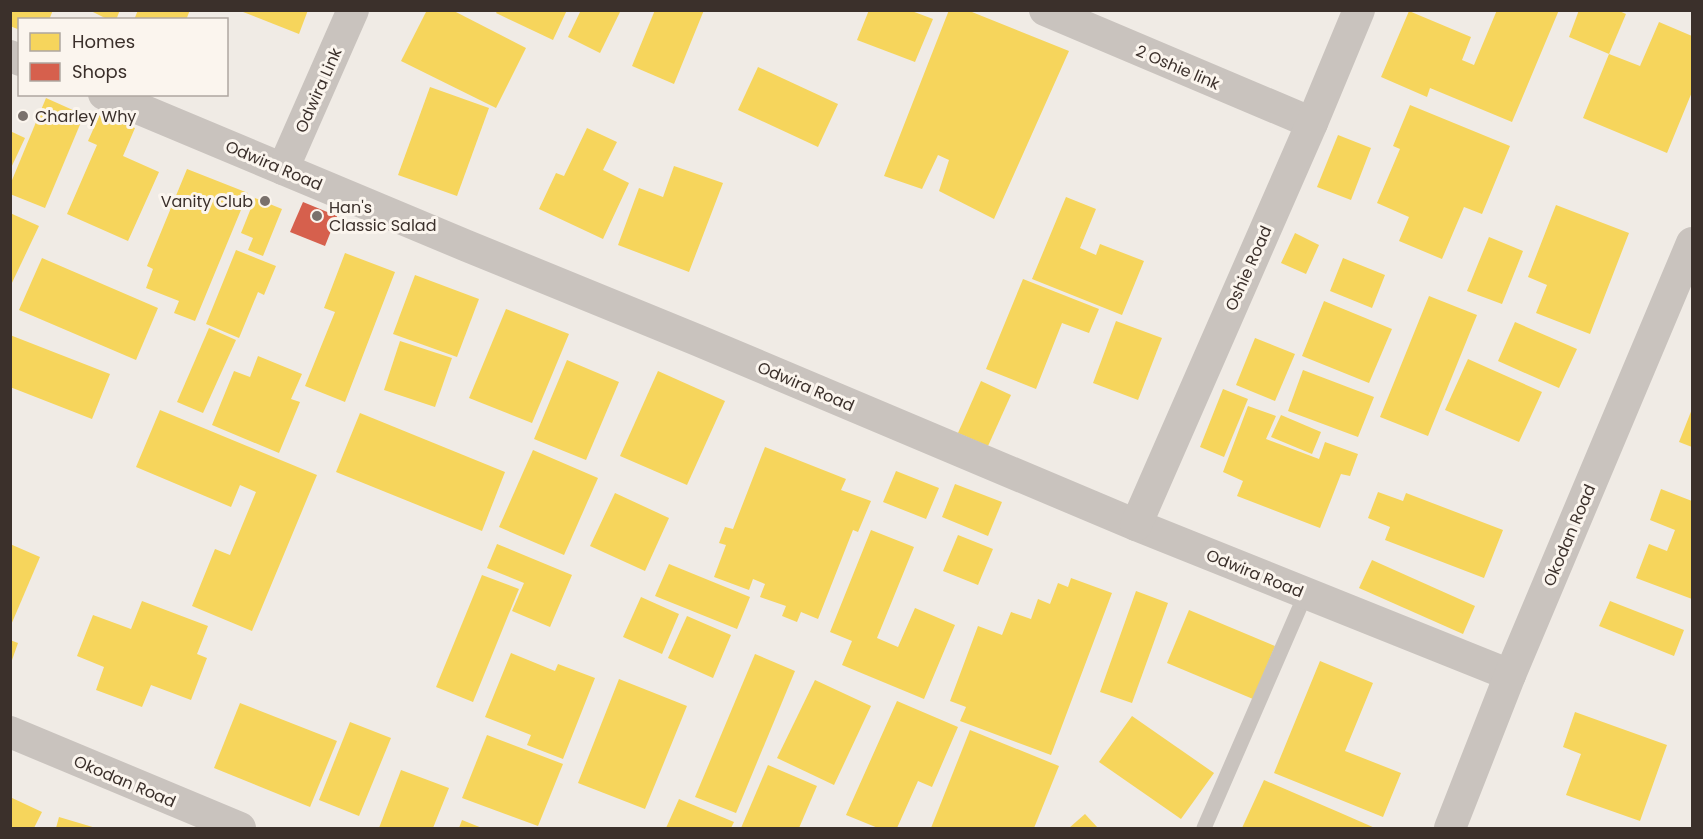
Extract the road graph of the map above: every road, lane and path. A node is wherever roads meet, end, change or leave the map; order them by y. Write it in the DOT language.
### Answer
graph roads {
  1 [pos="353,10"];
  2 [pos="1045,10"];
  3 [pos="1359,10"];
  4 [pos="109,96"];
  5 [pos="1312,123"];
  6 [pos="283,169"];
  7 [pos="1692,243"];
  8 [pos="1137,525"];
  9 [pos="1306,593"];
  10 [pos="1510,675"];
  11 [pos="10,732"];
  12 [pos="240,828"];
  13 [pos="1203,828"];
  14 [pos="1450,828"];
  1 -- 6 [label="street, Odwira Link"];
  2 -- 5 [label="street, 2 Oshie link"];
  3 -- 5 [label="street, Oshie Road"];
  4 -- 6 [label="street, Odwira Road"];
  5 -- 8 [label="street, Oshie Road"];
  6 -- 8 [label="street, Odwira Road"];
  7 -- 10 [label="street, Okodan Road"];
  8 -- 9 [label="street, Odwira Road"];
  9 -- 10 [label="street, Odwira Road"];
  9 -- 13 [label="lane"];
  10 -- 14 [label="street, Okodan Road"];
  11 -- 12 [label="street, Okodan Road"];
}
